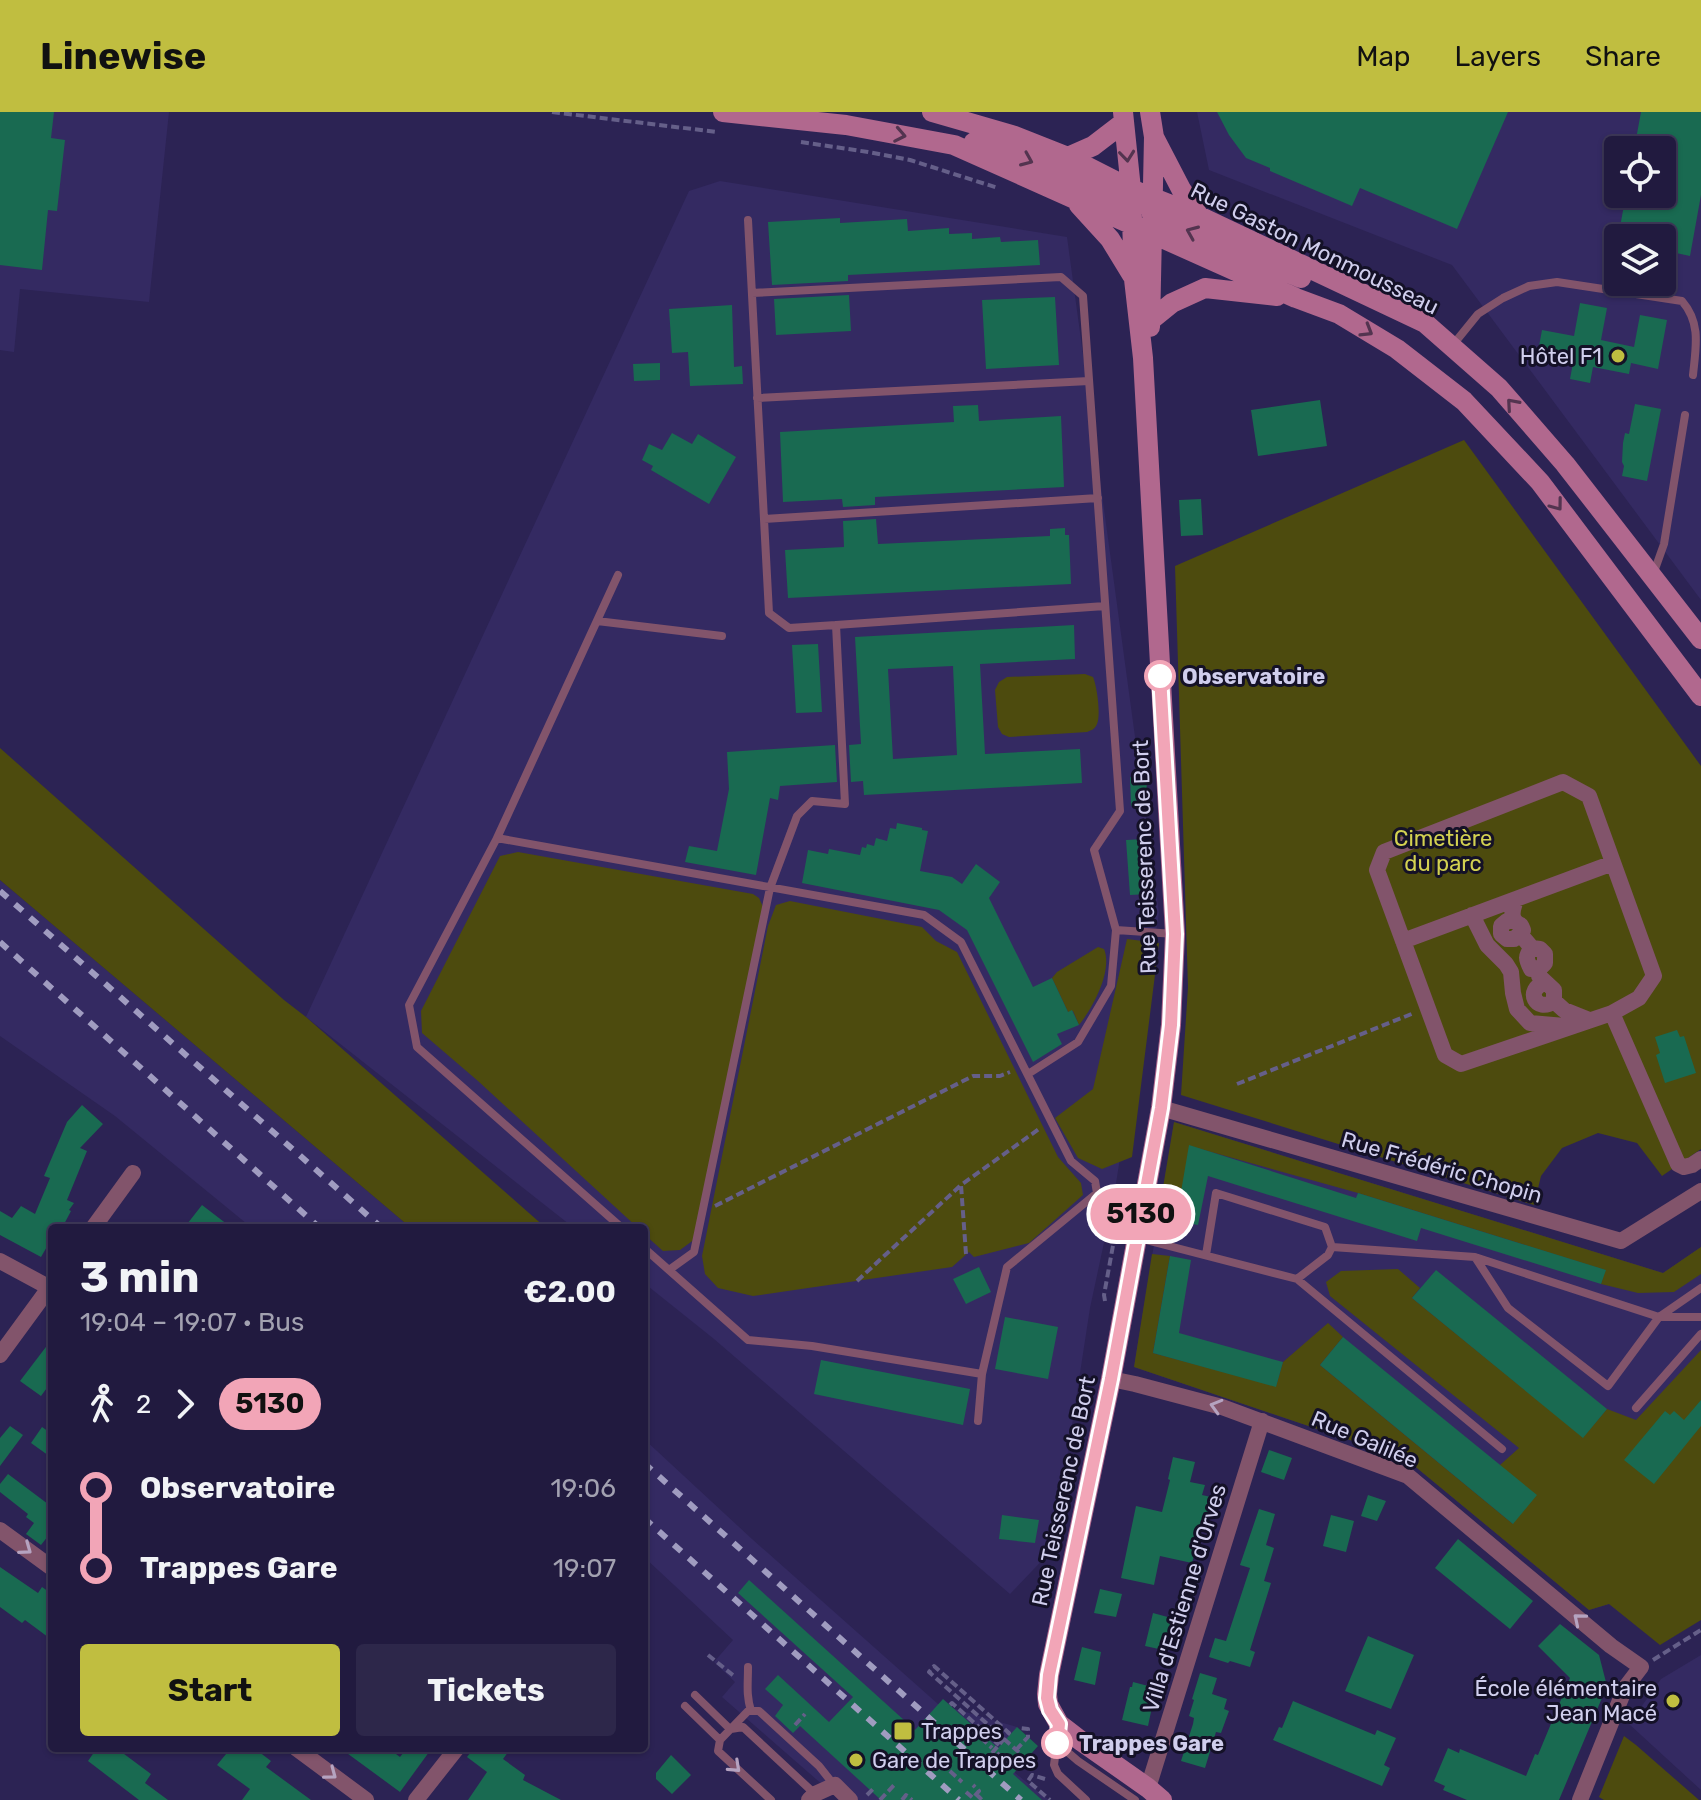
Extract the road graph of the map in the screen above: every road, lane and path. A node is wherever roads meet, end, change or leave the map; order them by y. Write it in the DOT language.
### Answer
graph roads {
  1 [pos="552,112"];
  2 [pos="932,112"];
  3 [pos="1150,112"];
  4 [pos="755,114"];
  5 [pos="1123,117"];
  6 [pos="724,122"];
  7 [pos="1154,137"];
  8 [pos="787,140"];
  9 [pos="954,145"];
  10 [pos="1068,157"];
  11 [pos="1004,190"];
  12 [pos="1074,199"];
  13 [pos="1131,207"];
  14 [pos="1152,216"];
  15 [pos="1199,216"];
  16 [pos="748,220"];
  17 [pos="1314,270"];
  18 [pos="1134,279"];
  19 [pos="752,293"];
  20 [pos="1296,298"];
  21 [pos="1151,320"];
  22 [pos="1451,346"];
  23 [pos="1143,358"];
  24 [pos="1693,375"];
  25 [pos="1089,381"];
  26 [pos="757,398"];
  27 [pos="1685,415"];
  28 [pos="1098,498"];
  29 [pos="764,519"];
  30 [pos="618,575"];
  31 [pos="1652,576"];
  32 [pos="1105,606"];
  33 [pos="597,621"];
  34 [pos="836,625"];
  35 [pos="722,636"];
  36 [pos="1701,639"];
  37 [pos="1701,696"];
  38 [pos="497,838"];
  39 [pos="1613,863"];
  40 [pos="770,888"];
  41 [pos="1516,899"];
  42 [pos="1472,915"];
  43 [pos="1116,930"];
  44 [pos="1175,934"];
  45 [pos="1403,941"];
  46 [pos="1427,1008"];
  47 [pos="1612,1013"];
  48 [pos="1589,1020"];
  49 [pos="1570,1027"];
  50 [pos="1025,1070"];
  51 [pos="1237,1084"];
  52 [pos="1161,1108"];
  53 [pos="1051,1120"];
  54 [pos="1701,1159"];
  55 [pos="133,1173"];
  56 [pos="961,1185"];
  57 [pos="1128,1188"];
  58 [pos="1701,1191"];
  59 [pos="702,1213"];
  60 [pos="96,1224"];
  61 [pos="617,1224"];
  62 [pos="1137,1238"];
  63 [pos="1332,1247"];
  64 [pos="648,1252"];
  65 [pos="966,1254"];
  66 [pos="1206,1255"];
  67 [pos="1475,1257"];
  68 [pos="0,1261"];
  69 [pos="669,1270"];
  70 [pos="1297,1279"];
  71 [pos="857,1281"];
  72 [pos="48,1285"];
  73 [pos="1701,1288"];
  74 [pos="48,1291"];
  75 [pos="1106,1308"];
  76 [pos="1659,1317"];
  77 [pos="1701,1317"];
  78 [pos="1701,1334"];
  79 [pos="0,1355"];
  80 [pos="982,1374"];
  81 [pos="1111,1379"];
  82 [pos="1636,1408"];
  83 [pos="978,1421"];
  84 [pos="1262,1421"];
  85 [pos="1502,1449"];
  86 [pos="0,1530"];
  87 [pos="48,1565"];
  88 [pos="1701,1630"];
  89 [pos="748,1667"];
  90 [pos="1641,1667"];
  91 [pos="695,1695"];
  92 [pos="950,1705"];
  93 [pos="685,1706"];
  94 [pos="751,1711"];
  95 [pos="1019,1728"];
  96 [pos="730,1729"];
  97 [pos="972,1730"];
  98 [pos="1058,1734"];
  99 [pos="1003,1738"];
  100 [pos="720,1740"];
  101 [pos="999,1745"];
  102 [pos="1016,1750"];
  103 [pos="994,1751"];
  104 [pos="301,1752"];
  105 [pos="454,1752"];
  106 [pos="941,1763"];
  107 [pos="1046,1779"];
  108 [pos="962,1782"];
  109 [pos="896,1783"];
  110 [pos="835,1785"];
  111 [pos="873,1789"];
  112 [pos="969,1789"];
  113 [pos="867,1795"];
  114 [pos="812,1797"];
  115 [pos="1141,1797"];
  116 [pos="366,1800"];
  117 [pos="416,1800"];
  118 [pos="771,1800"];
  119 [pos="850,1800"];
  120 [pos="880,1800"];
  121 [pos="902,1800"];
  122 [pos="912,1800"];
  123 [pos="982,1800"];
  124 [pos="1050,1800"];
  125 [pos="1086,1800"];
  126 [pos="1580,1800"];
  1 -- 6 [label="path"];
  2 -- 10 [label="main road"];
  3 -- 7 [label="main road"];
  4 -- 6 [label="main road"];
  4 -- 9 [label="main road, one-way"];
  5 -- 10 [label="main road"];
  5 -- 13 [label="main road, Rue Teisserenc de Bort, one-way"];
  7 -- 14 [label="main road, Rue Teisserenc de Bort"];
  7 -- 15 [label="main road"];
  8 -- 11 [label="path"];
  9 -- 12 [label="main road"];
  9 -- 13 [label="main road, one-way"];
  10 -- 13 [label="main road"];
  12 -- 13 [label="main road"];
  12 -- 18 [label="main road"];
  13 -- 14 [label="main road"];
  13 -- 14 [label="main road"];
  13 -- 18 [label="main road, Rue Teisserenc de Bort"];
  14 -- 15 [label="main road, Rue Gaston Monmousseau"];
  17 -- 14 [label="main road, one-way"];
  14 -- 20 [label="main road"];
  14 -- 21 [label="main road, Rue Teisserenc de Bort"];
  15 -- 17 [label="main road, Rue Gaston Monmousseau"];
  16 -- 19 [label="lane"];
  17 -- 22 [label="main road, Rue Gaston Monmousseau"];
  18 -- 23 [label="main road, Rue Teisserenc de Bort"];
  19 -- 25 [label="lane"];
  19 -- 26 [label="lane"];
  20 -- 21 [label="main road"];
  20 -- 37 [label="main road, one-way"];
  21 -- 23 [label="main road, Rue Teisserenc de Bort"];
  22 -- 24 [label="lane"];
  31 -- 22 [label="main road, Rue Gaston Monmousseau, one-way"];
  23 -- 44 [label="main road, Rue Teisserenc de Bort"];
  25 -- 26 [label="lane"];
  25 -- 28 [label="lane"];
  26 -- 29 [label="lane"];
  27 -- 31 [label="lane"];
  28 -- 29 [label="lane"];
  28 -- 32 [label="lane"];
  29 -- 34 [label="lane"];
  30 -- 33 [label="lane"];
  31 -- 36 [label="main road, Rue Gaston Monmousseau"];
  32 -- 34 [label="lane"];
  32 -- 43 [label="lane"];
  33 -- 35 [label="lane"];
  33 -- 38 [label="lane"];
  34 -- 40 [label="lane"];
  38 -- 40 [label="lane"];
  38 -- 61 [label="lane"];
  39 -- 41 [label="street"];
  39 -- 45 [label="street"];
  39 -- 47 [label="street"];
  40 -- 50 [label="lane"];
  40 -- 59 [label="lane"];
  41 -- 42 [label="street"];
  41 -- 48 [label="street"];
  42 -- 45 [label="street"];
  42 -- 49 [label="street"];
  43 -- 44 [label="lane"];
  43 -- 50 [label="lane"];
  44 -- 52 [label="main road, Rue Teisserenc de Bort"];
  45 -- 46 [label="street"];
  46 -- 49 [label="street"];
  46 -- 51 [label="path"];
  47 -- 48 [label="street"];
  47 -- 54 [label="street"];
  48 -- 49 [label="street"];
  50 -- 53 [label="lane"];
  50 -- 59 [label="path"];
  52 -- 58 [label="street, Rue Frédéric Chopin"];
  52 -- 62 [label="main road, Rue Teisserenc de Bort"];
  53 -- 56 [label="path"];
  53 -- 80 [label="lane"];
  55 -- 60 [label="street"];
  56 -- 65 [label="path"];
  56 -- 71 [label="path"];
  57 -- 75 [label="path"];
  59 -- 69 [label="lane"];
  62 -- 66 [label="lane"];
  62 -- 81 [label="main road, Rue Teisserenc de Bort"];
  63 -- 66 [label="lane"];
  63 -- 67 [label="lane"];
  63 -- 70 [label="lane"];
  64 -- 69 [label="lane"];
  66 -- 70 [label="lane"];
  67 -- 76 [label="lane"];
  67 -- 76 [label="lane"];
  68 -- 72 [label="street"];
  69 -- 80 [label="lane"];
  70 -- 85 [label="lane"];
  73 -- 76 [label="lane"];
  74 -- 79 [label="street"];
  76 -- 77 [label="lane"];
  78 -- 82 [label="lane"];
  80 -- 83 [label="lane"];
  84 -- 81 [label="street, Rue Galilée, one-way"];
  81 -- 98 [label="main road, Rue Teisserenc de Bort"];
  90 -- 84 [label="street, Rue Galilée, one-way"];
  84 -- 115 [label="street, Villa d'Estienne d'Orves"];
  86 -- 87 [label="street, one-way"];
  88 -- 90 [label="path"];
  89 -- 94 [label="lane"];
  90 -- 126 [label="street"];
  91 -- 96 [label="lane"];
  92 -- 101 [label="path"];
  93 -- 100 [label="lane"];
  94 -- 96 [label="lane"];
  94 -- 110 [label="lane"];
  95 -- 102 [label="path"];
  96 -- 100 [label="lane"];
  96 -- 114 [label="lane"];
  97 -- 103 [label="path"];
  98 -- 115 [label="main road"];
  98 -- 125 [label="lane"];
  99 -- 99 [label="path"];
  99 -- 101 [label="path"];
  99 -- 102 [label="path"];
  100 -- 118 [label="lane, one-way"];
  101 -- 103 [label="path"];
  102 -- 103 [label="path"];
  104 -- 116 [label="street, one-way"];
  105 -- 117 [label="street"];
  106 -- 108 [label="path"];
  107 -- 124 [label="path"];
  109 -- 120 [label="path"];
  110 -- 114 [label="street"];
  110 -- 119 [label="street"];
  111 -- 113 [label="path"];
  112 -- 123 [label="path"];
  121 -- 122 [label="path"];
}
